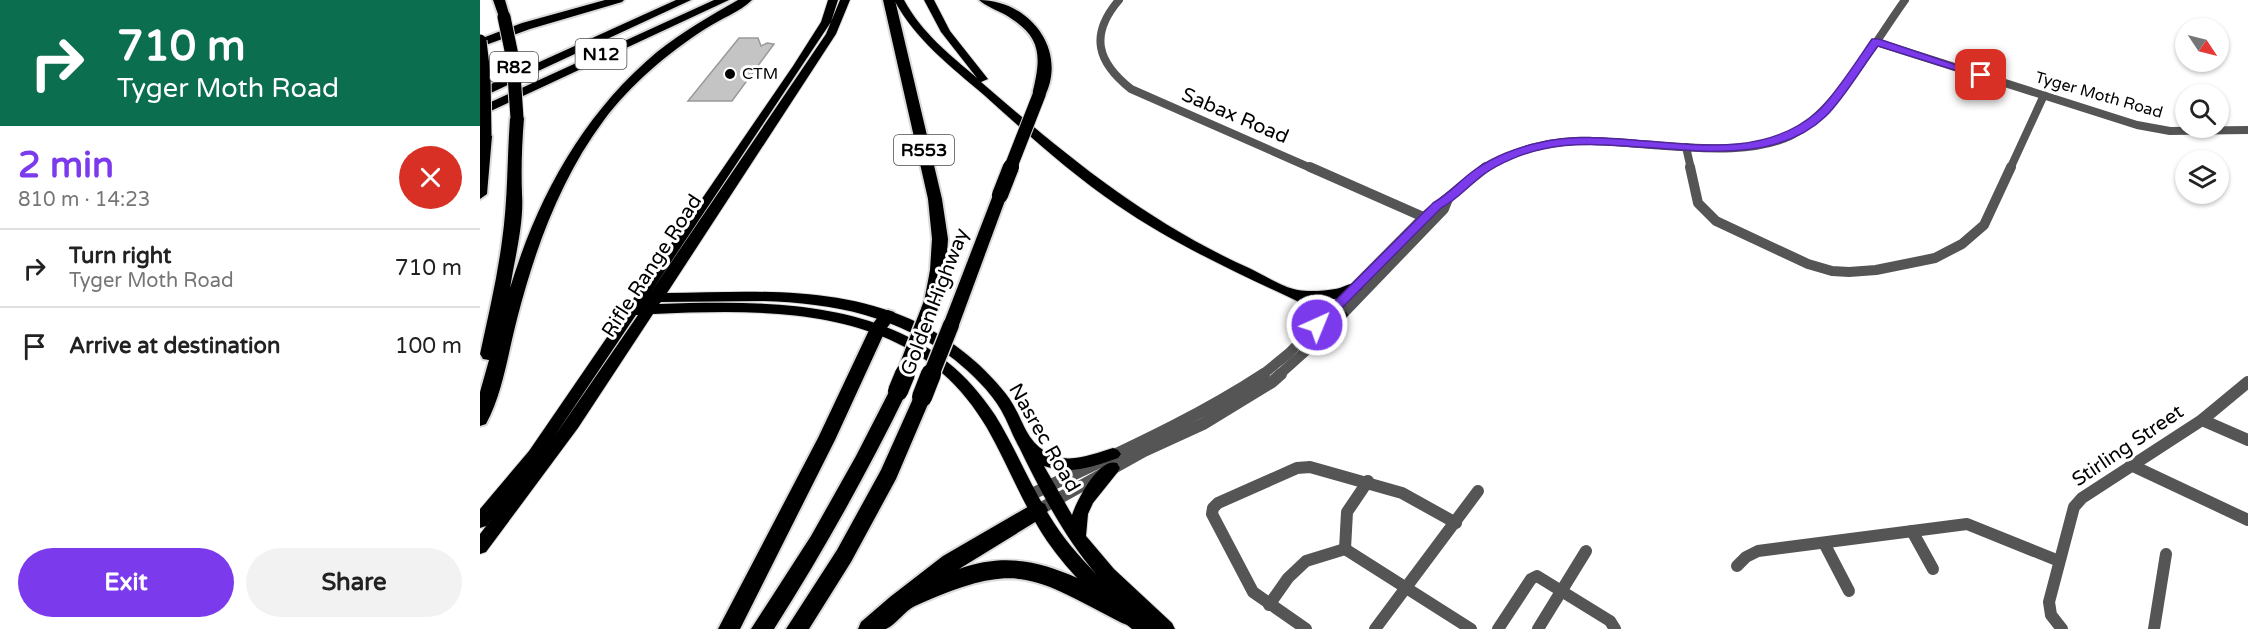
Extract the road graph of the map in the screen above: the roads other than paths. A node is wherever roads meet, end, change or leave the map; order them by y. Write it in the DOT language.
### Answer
graph roads {
  1 [pos="499,0"];
  2 [pos="618,0"];
  3 [pos="685,0"];
  4 [pos="723,0"];
  5 [pos="746,0"];
  6 [pos="833,0"];
  7 [pos="845,0"];
  8 [pos="889,0"];
  9 [pos="899,0"];
  10 [pos="929,0"];
  11 [pos="985,0"];
  12 [pos="1119,0"];
  13 [pos="1905,0"];
  14 [pos="480,42"];
  15 [pos="1876,42"];
  16 [pos="480,94"];
  17 [pos="2044,95"];
  18 [pos="480,112"];
  19 [pos="1015,115"];
  20 [pos="2248,130"];
  21 [pos="1686,147"];
  22 [pos="480,194"];
  23 [pos="1428,219"];
  24 [pos="670,278"];
  25 [pos="1356,287"];
  26 [pos="1297,296"];
  27 [pos="649,301"];
  28 [pos="687,303"];
  29 [pos="1336,313"];
  30 [pos="883,321"];
  31 [pos="1317,325"];
  32 [pos="638,326"];
  33 [pos="2248,382"];
  34 [pos="480,402"];
  35 [pos="480,419"];
  36 [pos="2202,420"];
  37 [pos="1023,439"];
  38 [pos="2248,440"];
  39 [pos="1113,461"];
  40 [pos="2131,465"];
  41 [pos="1368,482"];
  42 [pos="1478,491"];
  43 [pos="1042,498"];
  44 [pos="484,516"];
  45 [pos="2248,520"];
  46 [pos="1456,523"];
  47 [pos="1912,531"];
  48 [pos="1078,537"];
  49 [pos="1824,543"];
  50 [pos="480,547"];
  51 [pos="1346,549"];
  52 [pos="1586,551"];
  53 [pos="2166,554"];
  54 [pos="2059,561"];
  55 [pos="1737,566"];
  56 [pos="1933,570"];
  57 [pos="1407,589"];
  58 [pos="1563,590"];
  59 [pos="1849,591"];
  60 [pos="897,604"];
  61 [pos="1269,605"];
  62 [pos="1138,623"];
  63 [pos="729,629"];
  64 [pos="762,629"];
  65 [pos="796,629"];
  66 [pos="869,629"];
  67 [pos="1166,629"];
  68 [pos="1306,629"];
  69 [pos="1376,629"];
  70 [pos="1471,629"];
  71 [pos="1498,629"];
  72 [pos="1538,629"];
  73 [pos="1615,629"];
  74 [pos="2062,629"];
  75 [pos="2154,629"];
  1 -- 34 [label="highway, R82, bridge"];
  2 -- 14 [label="highway"];
  3 -- 16 [label="highway, N12"];
  4 -- 18 [label="highway, N12"];
  5 -- 35 [label="highway"];
  6 -- 27 [label="main road, Rifle Range Road"];
  7 -- 24 [label="main road, Rifle Range Road"];
  8 -- 64 [label="highway, Golden Highway / R553, bridge"];
  9 -- 19 [label="main road"];
  10 -- 19 [label="main road"];
  11 -- 65 [label="highway, Golden Highway, bridge"];
  12 -- 23 [label="street, Sabax Road"];
  13 -- 15 [label="street"];
  14 -- 22 [label="highway, R82, bridge"];
  15 -- 17 [label="street, Tyger Moth Road"];
  15 -- 21 [label="street"];
  17 -- 20 [label="street, Tyger Moth Road"];
  17 -- 21 [label="street"];
  19 -- 26 [label="main road"];
  21 -- 23 [label="street"];
  23 -- 25 [label="street"];
  23 -- 29 [label="street"];
  24 -- 27 [label="main road, Rifle Range Road"];
  24 -- 28 [label="main road"];
  25 -- 26 [label="main road"];
  25 -- 29 [label="street"];
  26 -- 29 [label="main road"];
  26 -- 31 [label="main road"];
  27 -- 28 [label="main road, Nasrec Road"];
  27 -- 32 [label="main road, Rifle Range Road"];
  27 -- 44 [label="main road, Rifle Range Road"];
  28 -- 30 [label="main road, Nasrec Road"];
  28 -- 32 [label="main road"];
  29 -- 31 [label="street"];
  29 -- 39 [label="street"];
  30 -- 37 [label="main road, Nasrec Road"];
  30 -- 43 [label="main road, Nasrec Road"];
  30 -- 63 [label="highway"];
  31 -- 39 [label="street"];
  32 -- 50 [label="main road, Rifle Range Road"];
  33 -- 36 [label="street, Stirling Street"];
  36 -- 38 [label="street"];
  36 -- 40 [label="street, Stirling Street"];
  37 -- 39 [label="main road"];
  37 -- 43 [label="main road, Nasrec Road"];
  39 -- 43 [label="street"];
  39 -- 48 [label="main road"];
  40 -- 45 [label="street"];
  40 -- 54 [label="street, Stirling Street"];
  41 -- 46 [label="street"];
  41 -- 51 [label="street"];
  41 -- 61 [label="street"];
  42 -- 46 [label="street"];
  43 -- 48 [label="main road, Nasrec Road"];
  43 -- 60 [label="highway"];
  43 -- 62 [label="main road, Nasrec Road"];
  46 -- 57 [label="street"];
  47 -- 49 [label="street"];
  47 -- 54 [label="street"];
  47 -- 56 [label="street"];
  48 -- 67 [label="main road, Nasrec Road"];
  49 -- 55 [label="street"];
  49 -- 59 [label="street"];
  51 -- 57 [label="street"];
  51 -- 61 [label="street"];
  52 -- 58 [label="street"];
  53 -- 75 [label="street"];
  54 -- 74 [label="street, Stirling Street"];
  57 -- 69 [label="street"];
  57 -- 70 [label="street"];
  58 -- 71 [label="street"];
  58 -- 72 [label="street"];
  58 -- 73 [label="street"];
  60 -- 62 [label="highway"];
  60 -- 66 [label="highway"];
  61 -- 68 [label="street"];
}
